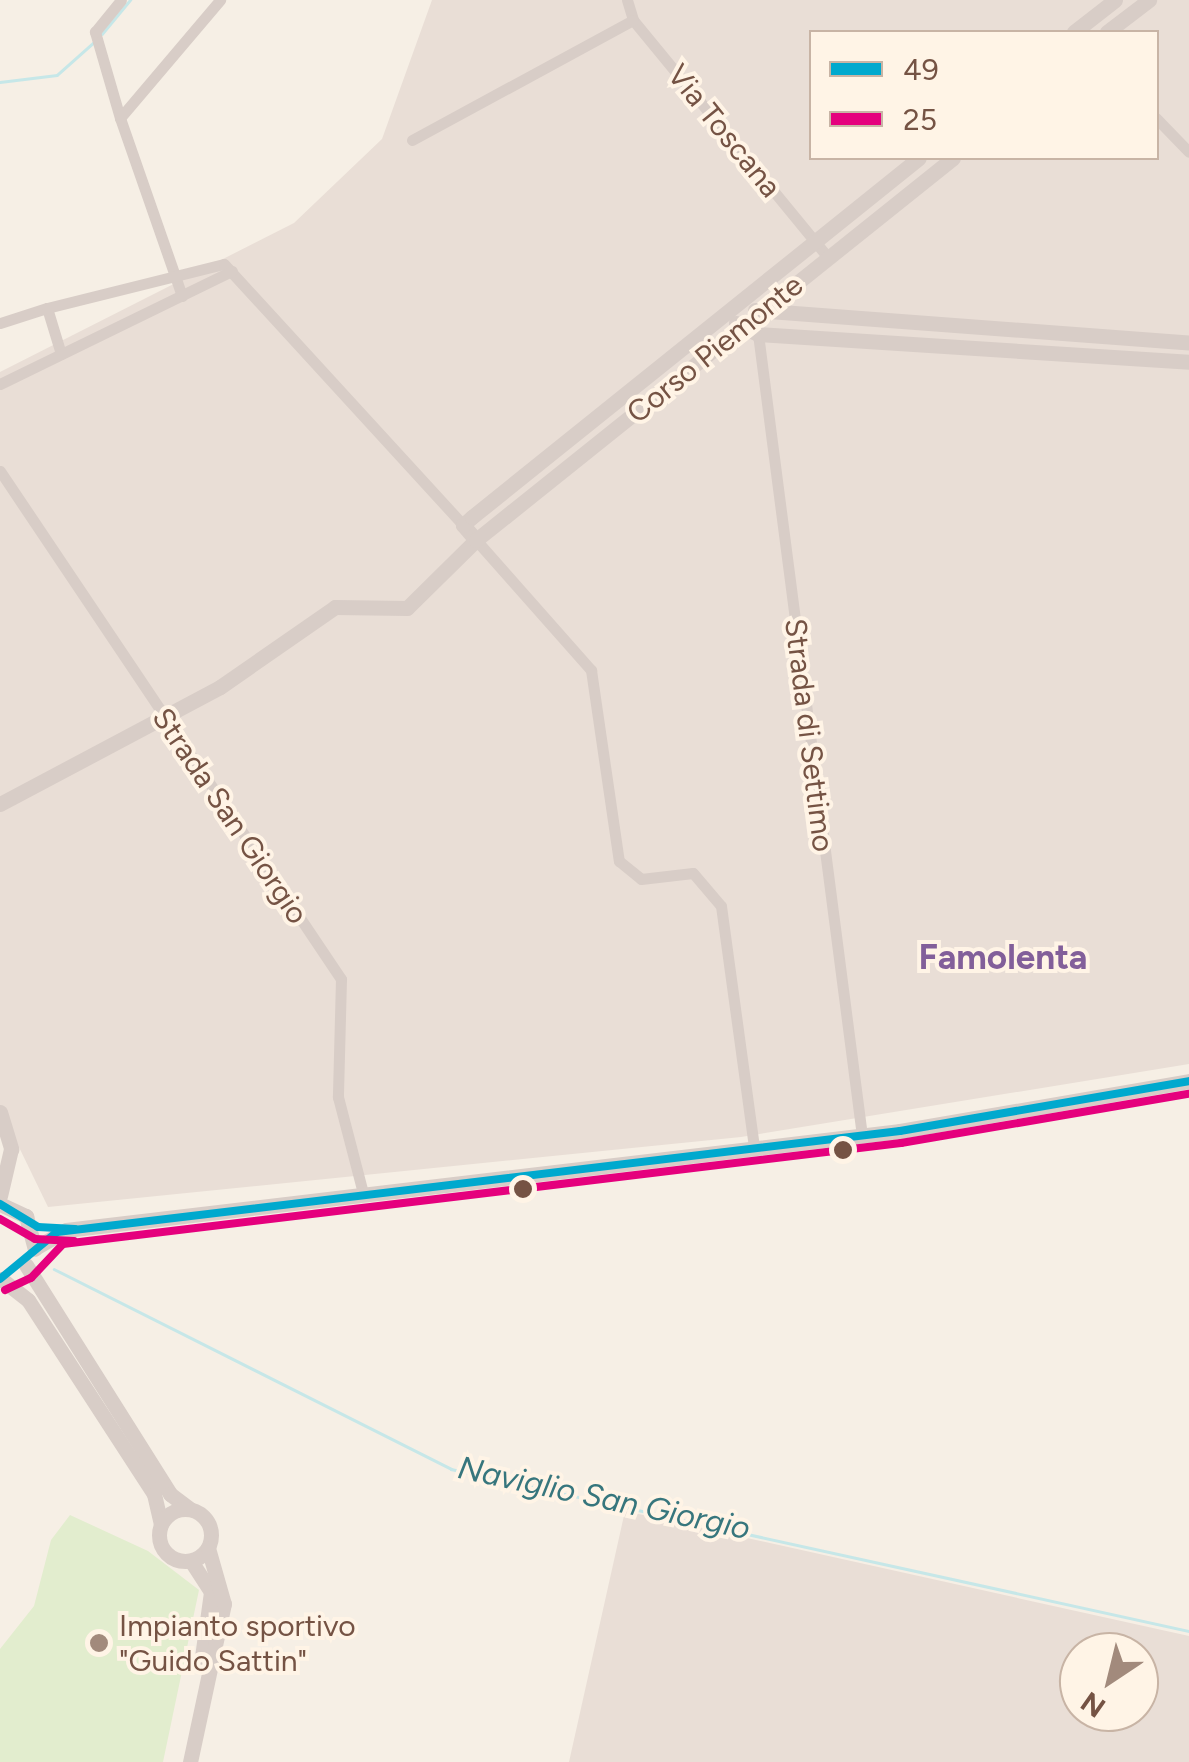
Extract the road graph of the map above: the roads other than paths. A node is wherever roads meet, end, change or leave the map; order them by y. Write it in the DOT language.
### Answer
graph roads {
  1 [pos="121,0"];
  2 [pos="220,0"];
  3 [pos="628,0"];
  4 [pos="1115,0"];
  5 [pos="1150,0"];
  6 [pos="633,20"];
  7 [pos="1077,30"];
  8 [pos="1110,30"];
  9 [pos="120,118"];
  10 [pos="1159,121"];
  11 [pos="412,140"];
  12 [pos="1189,152"];
  13 [pos="917,160"];
  14 [pos="950,160"];
  15 [pos="816,241"];
  16 [pos="828,257"];
  17 [pos="232,271"];
  18 [pos="174,272"];
  19 [pos="182,296"];
  20 [pos="738,304"];
  21 [pos="47,308"];
  22 [pos="761,312"];
  23 [pos="724,316"];
  24 [pos="882,322"];
  25 [pos="0,324"];
  26 [pos="750,331"];
  27 [pos="1040,333"];
  28 [pos="1142,340"];
  29 [pos="883,341"];
  30 [pos="1189,344"];
  31 [pos="1038,350"];
  32 [pos="62,354"];
  33 [pos="1140,358"];
  34 [pos="1189,362"];
  35 [pos="0,384"];
  36 [pos="548,457"];
  37 [pos="0,471"];
  38 [pos="560,473"];
  39 [pos="464,525"];
  40 [pos="476,540"];
  41 [pos="162,717"];
  42 [pos="0,804"];
  43 [pos="1189,1081"];
  44 [pos="0,1112"];
  45 [pos="862,1136"];
  46 [pos="754,1146"];
  47 [pos="3,1188"];
  48 [pos="363,1193"];
  49 [pos="0,1204"];
  50 [pos="20,1210"];
  51 [pos="32,1224"];
  52 [pos="57,1232"];
  53 [pos="35,1248"];
  54 [pos="26,1266"];
  55 [pos="1,1279"];
  56 [pos="190,1509"];
  57 [pos="161,1524"];
  58 [pos="208,1548"];
  59 [pos="191,1560"];
  60 [pos="180,1762"];
  61 [pos="190,1762"];
  1 -- 9 [label="street"];
  2 -- 9 [label="street"];
  3 -- 6 [label="street, Via Toscana"];
  4 -- 7 [label="street"];
  5 -- 8 [label="street"];
  6 -- 11 [label="street"];
  6 -- 15 [label="street, Via Toscana"];
  9 -- 18 [label="street"];
  10 -- 12 [label="street"];
  13 -- 15 [label="street, Corso Piemonte"];
  14 -- 16 [label="street, Corso Piemonte"];
  15 -- 16 [label="street, Via Toscana"];
  15 -- 20 [label="street, Corso Piemonte"];
  16 -- 22 [label="street, Corso Piemonte"];
  17 -- 18 [label="street"];
  17 -- 19 [label="street"];
  17 -- 39 [label="street"];
  18 -- 19 [label="street"];
  18 -- 21 [label="street"];
  19 -- 32 [label="street"];
  20 -- 22 [label="street"];
  20 -- 23 [label="street, Corso Piemonte"];
  21 -- 25 [label="street"];
  21 -- 32 [label="street"];
  22 -- 24 [label="street"];
  22 -- 26 [label="street, Corso Piemonte"];
  23 -- 26 [label="street"];
  23 -- 36 [label="street, Corso Piemonte"];
  24 -- 27 [label="street"];
  24 -- 29 [label="street"];
  26 -- 29 [label="street"];
  26 -- 38 [label="street, Corso Piemonte"];
  26 -- 45 [label="street, Strada di Settimo"];
  27 -- 28 [label="street"];
  27 -- 31 [label="street"];
  28 -- 30 [label="street"];
  28 -- 33 [label="street"];
  29 -- 31 [label="street"];
  31 -- 33 [label="street"];
  32 -- 35 [label="street"];
  33 -- 34 [label="street"];
  36 -- 38 [label="street"];
  36 -- 39 [label="street, Corso Piemonte"];
  37 -- 41 [label="street, Strada San Giorgio"];
  38 -- 40 [label="street, Corso Piemonte"];
  39 -- 40 [label="street"];
  40 -- 41 [label="street, Corso Piemonte"];
  40 -- 46 [label="street"];
  41 -- 42 [label="street, Corso Piemonte"];
  41 -- 48 [label="street, Strada San Giorgio"];
  43 -- 45 [label="street"];
  44 -- 47 [label="street"];
  45 -- 46 [label="street"];
  46 -- 48 [label="street"];
  47 -- 50 [label="street"];
  48 -- 52 [label="street"];
  49 -- 50 [label="street"];
  50 -- 51 [label="street"];
  51 -- 52 [label="street"];
  51 -- 53 [label="street"];
  52 -- 53 [label="street"];
  53 -- 54 [label="street"];
  54 -- 55 [label="street"];
  54 -- 56 [label="street"];
  55 -- 57 [label="street"];
  56 -- 57 [label="street"];
  56 -- 58 [label="street"];
  57 -- 59 [label="street"];
  58 -- 59 [label="street"];
  58 -- 61 [label="street"];
  59 -- 60 [label="street"];
}
